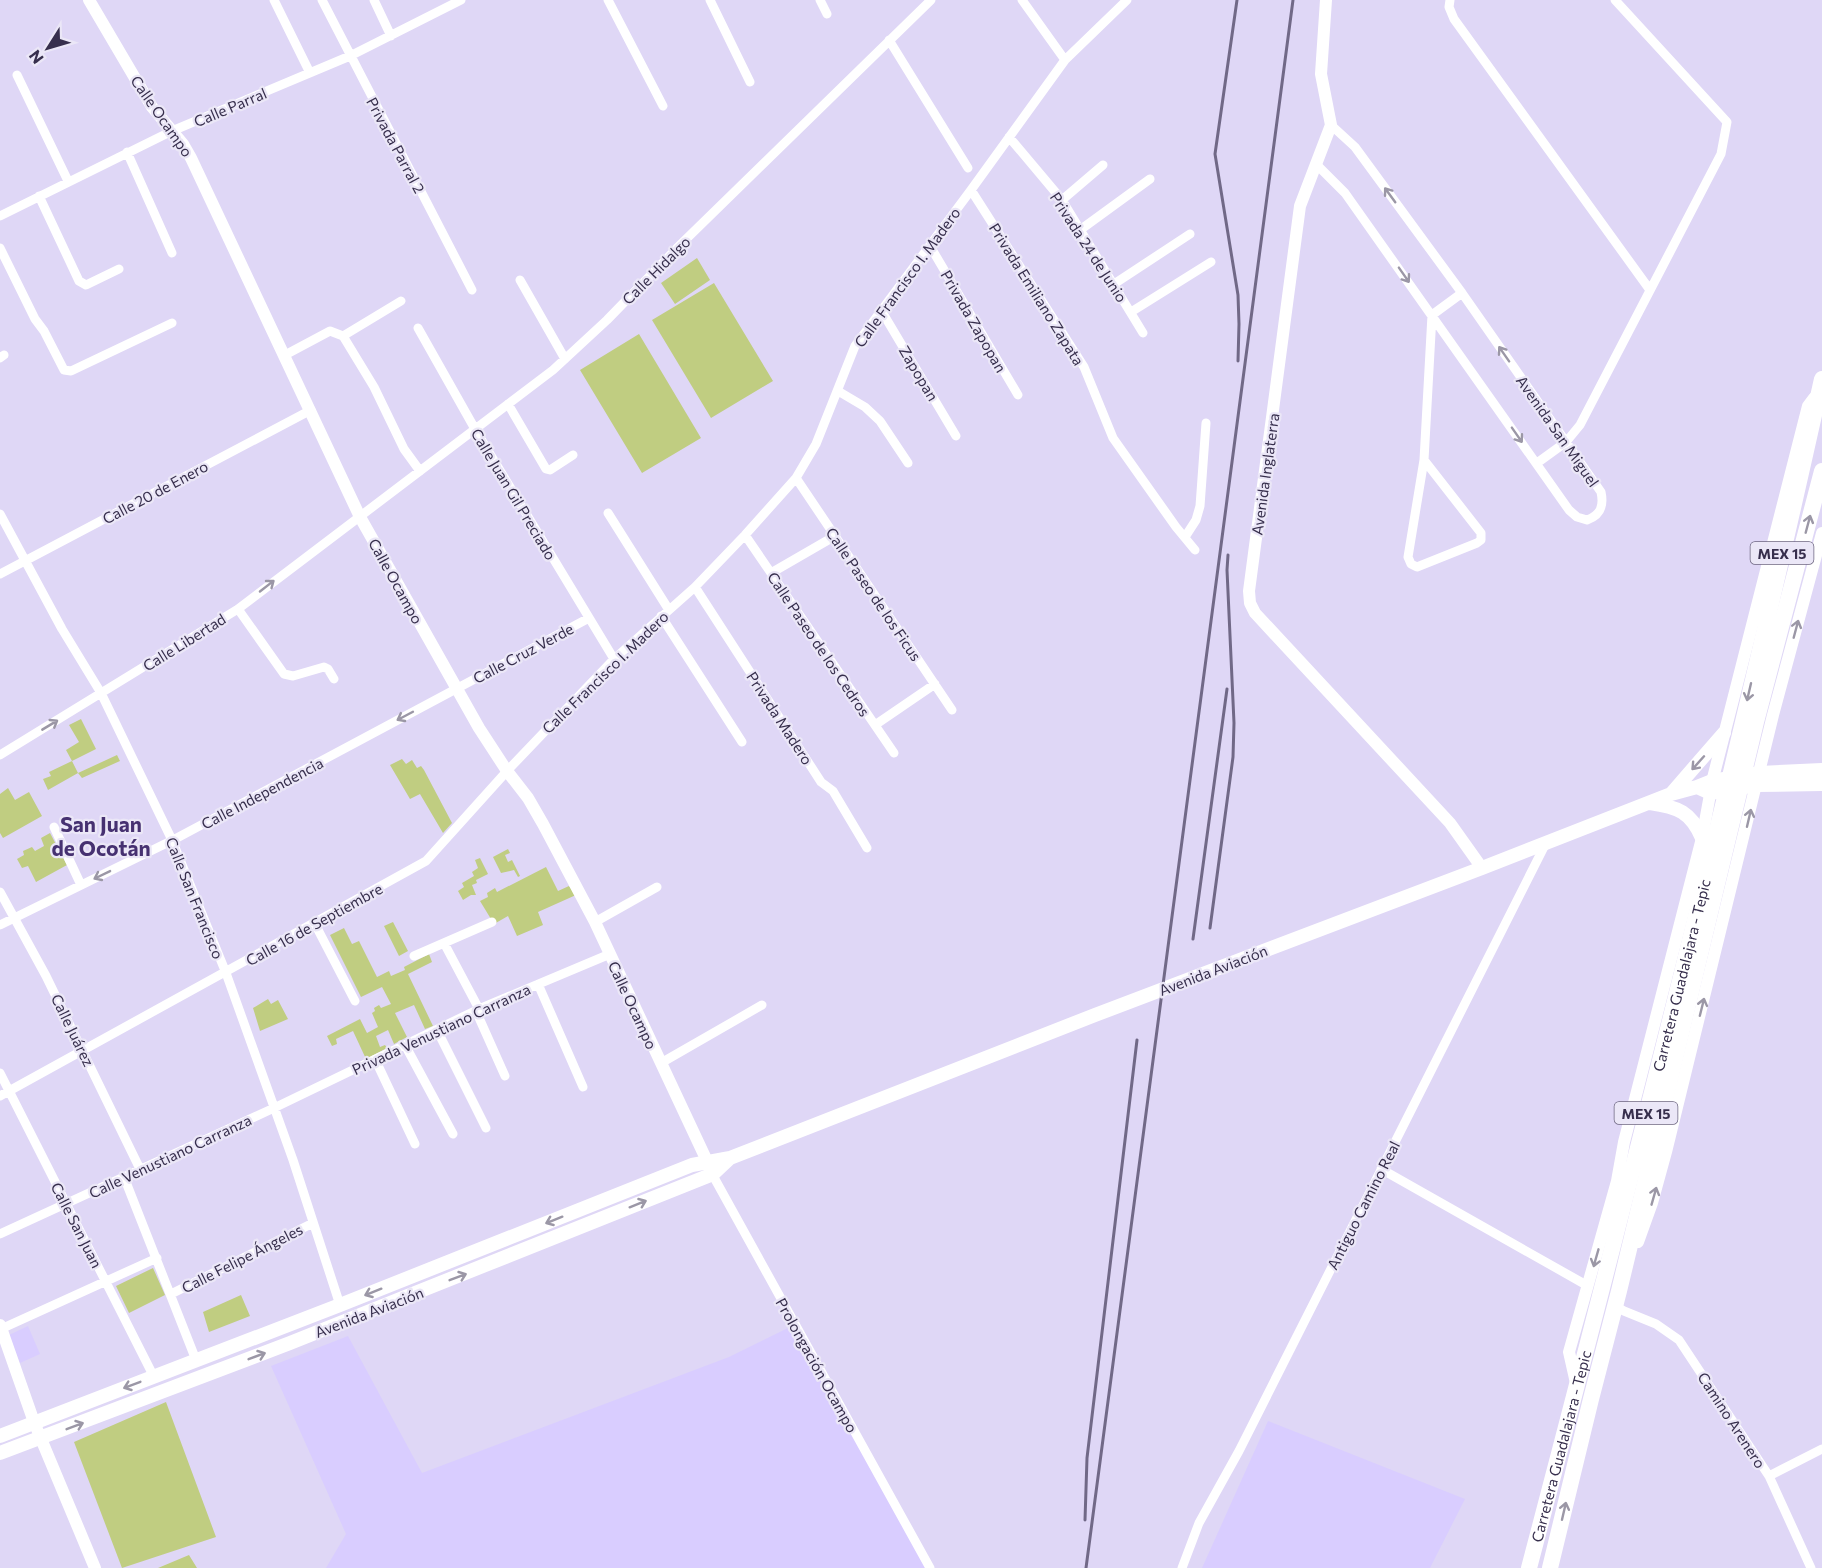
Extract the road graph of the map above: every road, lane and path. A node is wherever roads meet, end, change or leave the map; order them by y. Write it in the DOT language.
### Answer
graph roads {
  1 [pos="89,0"];
  2 [pos="274,0"];
  3 [pos="322,0"];
  4 [pos="374,0"];
  5 [pos="460,0"];
  6 [pos="608,0"];
  7 [pos="710,0"];
  8 [pos="820,0"];
  9 [pos="916,0"];
  10 [pos="930,0"];
  11 [pos="1022,0"];
  12 [pos="1127,0"];
  13 [pos="1326,0"];
  14 [pos="1450,0"];
  15 [pos="1615,0"];
  16 [pos="922,9"];
  17 [pos="827,14"];
  18 [pos="391,36"];
  19 [pos="889,40"];
  20 [pos="350,56"];
  21 [pos="1065,60"];
  22 [pos="310,73"];
  23 [pos="17,75"];
  24 [pos="750,82"];
  25 [pos="663,106"];
  26 [pos="1331,125"];
  27 [pos="172,131"];
  28 [pos="1009,137"];
  29 [pos="127,152"];
  30 [pos="1316,164"];
  31 [pos="1103,165"];
  32 [pos="968,168"];
  33 [pos="1150,179"];
  34 [pos="69,181"];
  35 [pos="971,190"];
  36 [pos="39,196"];
  37 [pos="1062,200"];
  38 [pos="0,216"];
  39 [pos="1080,230"];
  40 [pos="1190,234"];
  41 [pos="930,246"];
  42 [pos="0,248"];
  43 [pos="172,253"];
  44 [pos="1212,262"];
  45 [pos="119,269"];
  46 [pos="520,280"];
  47 [pos="1114,284"];
  48 [pos="472,290"];
  49 [pos="1650,290"];
  50 [pos="1462,293"];
  51 [pos="401,301"];
  52 [pos="881,310"];
  53 [pos="1131,312"];
  54 [pos="1432,315"];
  55 [pos="172,323"];
  56 [pos="418,328"];
  57 [pos="1143,333"];
  58 [pos="343,336"];
  59 [pos="285,355"];
  60 [pos="565,359"];
  61 [pos="1821,384"];
  62 [pos="838,391"];
  63 [pos="1018,395"];
  64 [pos="508,404"];
  65 [pos="311,410"];
  66 [pos="1206,423"];
  67 [pos="474,429"];
  68 [pos="956,436"];
  69 [pos="1566,442"];
  70 [pos="573,455"];
  71 [pos="1424,460"];
  72 [pos="908,463"];
  73 [pos="1537,463"];
  74 [pos="420,471"];
  75 [pos="1822,471"];
  76 [pos="796,478"];
  77 [pos="608,513"];
  78 [pos="0,514"];
  79 [pos="360,517"];
  80 [pos="1822,533"];
  81 [pos="745,535"];
  82 [pos="835,536"];
  83 [pos="1185,537"];
  84 [pos="1196,550"];
  85 [pos="25,560"];
  86 [pos="771,573"];
  87 [pos="0,574"];
  88 [pos="695,587"];
  89 [pos="238,609"];
  90 [pos="665,613"];
  91 [pos="589,618"];
  92 [pos="614,659"];
  93 [pos="334,679"];
  94 [pos="935,684"];
  95 [pos="457,688"];
  96 [pos="101,693"];
  97 [pos="1732,703"];
  98 [pos="952,710"];
  99 [pos="1773,715"];
  100 [pos="1750,720"];
  101 [pos="875,725"];
  102 [pos="1724,733"];
  103 [pos="742,742"];
  104 [pos="894,753"];
  105 [pos="0,755"];
  106 [pos="1822,770"];
  107 [pos="507,771"];
  108 [pos="1758,779"];
  109 [pos="1822,784"];
  110 [pos="1707,787"];
  111 [pos="1671,794"];
  112 [pos="1648,803"];
  113 [pos="54,827"];
  114 [pos="172,840"];
  115 [pos="1546,843"];
  116 [pos="1721,843"];
  117 [pos="867,848"];
  118 [pos="1482,868"];
  119 [pos="81,885"];
  120 [pos="657,887"];
  121 [pos="0,892"];
  122 [pos="14,918"];
  123 [pos="492,922"];
  124 [pos="595,922"];
  125 [pos="315,924"];
  126 [pos="0,925"];
  127 [pos="444,943"];
  128 [pos="610,954"];
  129 [pos="414,956"];
  130 [pos="226,973"];
  131 [pos="538,984"];
  132 [pos="355,1001"];
  133 [pos="762,1005"];
  134 [pos="478,1010"];
  135 [pos="437,1030"];
  136 [pos="405,1045"];
  137 [pos="83,1050"];
  138 [pos="375,1059"];
  139 [pos="661,1063"];
  140 [pos="0,1073"];
  141 [pos="506,1076"];
  142 [pos="583,1087"];
  143 [pos="5,1093"];
  144 [pos="274,1108"];
  145 [pos="486,1128"];
  146 [pos="453,1134"];
  147 [pos="416,1144"];
  148 [pos="710,1168"];
  149 [pos="140,1169"];
  150 [pos="1381,1169"];
  151 [pos="124,1177"];
  152 [pos="66,1203"];
  153 [pos="313,1223"];
  154 [pos="0,1234"];
  155 [pos="157,1258"];
  156 [pos="106,1281"];
  157 [pos="1588,1286"];
  158 [pos="171,1294"];
  159 [pos="1617,1298"];
  160 [pos="340,1305"];
  161 [pos="1,1327"];
  162 [pos="196,1360"];
  163 [pos="154,1377"];
  164 [pos="1577,1387"];
  165 [pos="34,1422"];
  166 [pos="0,1436"];
  167 [pos="41,1438"];
  168 [pos="1822,1449"];
  169 [pos="0,1453"];
  170 [pos="1769,1476"];
  171 [pos="95,1568"];
  172 [pos="930,1568"];
  173 [pos="1182,1568"];
  174 [pos="1529,1568"];
  175 [pos="1550,1568"];
  176 [pos="1811,1568"];
  1 -- 27 [label="street, Calle Ocampo"];
  2 -- 22 [label="street"];
  3 -- 20 [label="street, Privada Parral 2"];
  4 -- 18 [label="street"];
  5 -- 18 [label="street, Calle Parral"];
  6 -- 25 [label="street"];
  7 -- 24 [label="street"];
  8 -- 17 [label="street"];
  9 -- 16 [label="street"];
  10 -- 16 [label="street, Calle Hidalgo"];
  11 -- 21 [label="street"];
  12 -- 21 [label="street, Calle Francisco I. Madero"];
  13 -- 26 [label="street"];
  14 -- 49 [label="street"];
  15 -- 49 [label="street"];
  16 -- 19 [label="street, Calle Hidalgo"];
  18 -- 20 [label="street, Calle Parral"];
  19 -- 32 [label="street"];
  19 -- 60 [label="street, Calle Hidalgo"];
  20 -- 22 [label="street, Calle Parral"];
  20 -- 48 [label="street, Privada Parral 2"];
  21 -- 28 [label="street, Calle Francisco I. Madero"];
  22 -- 27 [label="street, Calle Parral"];
  23 -- 34 [label="street"];
  26 -- 30 [label="street, Avenida Inglaterra"];
  50 -- 26 [label="street, Avenida San Miguel, one-way"];
  27 -- 29 [label="street, Calle Parral"];
  27 -- 59 [label="street, Calle Ocampo"];
  28 -- 35 [label="street, Calle Francisco I. Madero"];
  28 -- 37 [label="street, Privada 24 de Junio"];
  29 -- 34 [label="street, Calle Parral"];
  29 -- 43 [label="street"];
  30 -- 54 [label="street, Avenida San Miguel, one-way"];
  30 -- 118 [label="street, Avenida Inglaterra"];
  31 -- 37 [label="street"];
  33 -- 39 [label="street"];
  34 -- 36 [label="street, Calle Parral"];
  35 -- 41 [label="street, Calle Francisco I. Madero"];
  35 -- 83 [label="street, Privada Emiliano Zapata"];
  36 -- 38 [label="street, Calle Parral"];
  36 -- 45 [label="street"];
  37 -- 39 [label="street, Privada 24 de Junio"];
  39 -- 47 [label="street, Privada 24 de Junio"];
  40 -- 47 [label="street"];
  41 -- 52 [label="street, Calle Francisco I. Madero"];
  41 -- 63 [label="street, Privada Zapopan"];
  42 -- 55 [label="street"];
  44 -- 53 [label="street"];
  46 -- 60 [label="street"];
  47 -- 53 [label="street, Privada 24 de Junio"];
  49 -- 69 [label="street"];
  50 -- 54 [label="street"];
  69 -- 50 [label="street, Avenida San Miguel, one-way"];
  51 -- 58 [label="street"];
  52 -- 62 [label="street, Calle Francisco I. Madero"];
  52 -- 68 [label="street, Zapopan"];
  53 -- 57 [label="street, Privada 24 de Junio"];
  54 -- 71 [label="street"];
  54 -- 73 [label="street, Avenida San Miguel, one-way"];
  56 -- 67 [label="street, Calle Juan Gil Preciado"];
  58 -- 59 [label="street"];
  58 -- 74 [label="street"];
  59 -- 65 [label="street, Calle Ocampo"];
  60 -- 64 [label="street, Calle Hidalgo"];
  61 -- 97 [label="street"];
  61 -- 100 [label="highway, Carretera Guadalajara - Tepic / MEX 15, one-way"];
  62 -- 72 [label="street"];
  62 -- 76 [label="street, Calle Francisco I. Madero"];
  64 -- 67 [label="street, Calle Hidalgo"];
  64 -- 70 [label="street"];
  65 -- 79 [label="street, Calle Ocampo"];
  65 -- 85 [label="street, Calle 20 de Enero"];
  66 -- 83 [label="street"];
  67 -- 74 [label="street, Calle Hidalgo"];
  67 -- 91 [label="street, Calle Juan Gil Preciado"];
  69 -- 73 [label="street"];
  69 -- 73 [label="street, Avenida San Miguel"];
  71 -- 71 [label="street"];
  74 -- 79 [label="street, Calle Hidalgo"];
  100 -- 75 [label="highway, Carretera Guadalajara - Tepic / MEX 15, one-way"];
  76 -- 81 [label="street, Calle Francisco I. Madero"];
  76 -- 82 [label="street, Calle Paseo de los Ficus"];
  77 -- 90 [label="street"];
  78 -- 85 [label="street, Calle San Francisco"];
  89 -- 79 [label="street, Calle Libertad, one-way"];
  79 -- 95 [label="street, Calle Ocampo"];
  99 -- 80 [label="street, one-way"];
  81 -- 86 [label="street, Calle Paseo de los Cedros"];
  81 -- 88 [label="street, Calle Francisco I. Madero"];
  82 -- 86 [label="street"];
  82 -- 94 [label="street, Calle Paseo de los Ficus"];
  83 -- 84 [label="street, Privada Emiliano Zapata"];
  85 -- 87 [label="street, Calle 20 de Enero"];
  85 -- 96 [label="street, Calle San Francisco"];
  86 -- 101 [label="street, Calle Paseo de los Cedros"];
  88 -- 90 [label="street, Calle Francisco I. Madero"];
  88 -- 117 [label="street, Privada Madero"];
  89 -- 93 [label="street"];
  89 -- 96 [label="street, Calle Libertad"];
  90 -- 92 [label="street, Calle Francisco I. Madero"];
  90 -- 103 [label="street"];
  91 -- 92 [label="street, Calle Juan Gil Preciado"];
  91 -- 95 [label="street, Calle Cruz Verde"];
  92 -- 107 [label="street, Calle Francisco I. Madero"];
  94 -- 98 [label="street, Calle Paseo de los Ficus"];
  94 -- 101 [label="street"];
  95 -- 107 [label="street, Calle Ocampo"];
  95 -- 114 [label="street, Calle Independencia, one-way"];
  105 -- 96 [label="street, Calle Libertad, one-way"];
  96 -- 114 [label="street, Calle San Francisco"];
  97 -- 99 [label="street"];
  97 -- 102 [label="street"];
  99 -- 108 [label="street"];
  100 -- 116 [label="highway, Carretera Guadalajara - Tepic / MEX 15"];
  101 -- 104 [label="street, Calle Paseo de los Cedros"];
  102 -- 110 [label="street"];
  102 -- 111 [label="main road, one-way"];
  106 -- 108 [label="main road"];
  107 -- 124 [label="street, Calle Ocampo"];
  107 -- 125 [label="street, Calle 16 de Septiembre"];
  108 -- 109 [label="main road"];
  108 -- 110 [label="main road, Avenida Aviación"];
  116 -- 108 [label="street, one-way"];
  110 -- 111 [label="main road, Avenida Aviación"];
  110 -- 116 [label="street"];
  111 -- 112 [label="main road, Avenida Aviación"];
  112 -- 115 [label="main road, Avenida Aviación"];
  112 -- 116 [label="main road"];
  113 -- 119 [label="street"];
  114 -- 119 [label="street, Calle Independencia, one-way"];
  114 -- 130 [label="street, Calle San Francisco"];
  115 -- 118 [label="main road, Avenida Aviación"];
  115 -- 150 [label="street, Antiguo Camino Real"];
  116 -- 157 [label="street, one-way"];
  159 -- 116 [label="highway, Carretera Guadalajara - Tepic / MEX 15, one-way"];
  116 -- 164 [label="highway, Carretera Guadalajara - Tepic / MEX 15"];
  118 -- 148 [label="main road, Avenida Aviación"];
  119 -- 122 [label="street, Calle Independencia"];
  120 -- 124 [label="street"];
  121 -- 122 [label="street, Calle Juárez"];
  122 -- 126 [label="street, Calle Independencia"];
  122 -- 137 [label="street, Calle Juárez"];
  123 -- 127 [label="street"];
  124 -- 128 [label="street, Calle Ocampo"];
  125 -- 130 [label="street, Calle 16 de Septiembre"];
  125 -- 132 [label="street"];
  127 -- 129 [label="street"];
  127 -- 134 [label="street"];
  128 -- 131 [label="street, Privada Venustiano Carranza"];
  128 -- 139 [label="street, Calle Ocampo"];
  130 -- 137 [label="street, Calle 16 de Septiembre"];
  130 -- 144 [label="street, Calle San Francisco"];
  131 -- 134 [label="street, Privada Venustiano Carranza"];
  131 -- 142 [label="street"];
  133 -- 139 [label="street"];
  134 -- 135 [label="street, Privada Venustiano Carranza"];
  134 -- 141 [label="street"];
  135 -- 136 [label="street, Privada Venustiano Carranza"];
  135 -- 145 [label="street"];
  136 -- 138 [label="street, Privada Venustiano Carranza"];
  136 -- 146 [label="street"];
  137 -- 143 [label="street, Calle 16 de Septiembre"];
  137 -- 149 [label="street, Calle Juárez"];
  138 -- 144 [label="street, Privada Venustiano Carranza"];
  138 -- 147 [label="street"];
  139 -- 148 [label="street, Calle Ocampo"];
  140 -- 143 [label="street, Calle San Juan"];
  143 -- 152 [label="street, Calle San Juan"];
  144 -- 149 [label="street, Calle Venustiano Carranza"];
  144 -- 153 [label="street, Calle San Francisco"];
  148 -- 160 [label="main road, Avenida Aviación, one-way"];
  167 -- 148 [label="main road, Avenida Aviación, one-way"];
  148 -- 172 [label="street, Prolongación Ocampo"];
  149 -- 151 [label="street, Calle Venustiano Carranza"];
  150 -- 157 [label="street"];
  150 -- 173 [label="street, Antiguo Camino Real"];
  151 -- 152 [label="street, Calle Venustiano Carranza"];
  151 -- 155 [label="street"];
  152 -- 154 [label="street, Calle Venustiano Carranza"];
  152 -- 156 [label="street, Calle San Juan"];
  153 -- 158 [label="street, Calle Felipe Ángeles"];
  153 -- 160 [label="street, Calle San Francisco"];
  155 -- 156 [label="street"];
  155 -- 158 [label="street"];
  156 -- 161 [label="street"];
  156 -- 163 [label="street, Calle San Juan"];
  157 -- 164 [label="street"];
  158 -- 162 [label="street"];
  159 -- 170 [label="street, Camino Arenero"];
  175 -- 159 [label="highway, Carretera Guadalajara - Tepic / MEX 15, one-way"];
  160 -- 162 [label="main road, Avenida Aviación"];
  161 -- 165 [label="street"];
  162 -- 163 [label="main road, Avenida Aviación"];
  163 -- 165 [label="main road, Avenida Aviación, one-way"];
  164 -- 174 [label="highway, Carretera Guadalajara - Tepic / MEX 15"];
  165 -- 166 [label="main road, Avenida Aviación"];
  165 -- 167 [label="street"];
  167 -- 169 [label="main road, Avenida Aviación"];
  167 -- 171 [label="street"];
  168 -- 170 [label="street"];
  170 -- 176 [label="street, Camino Arenero"];
}
